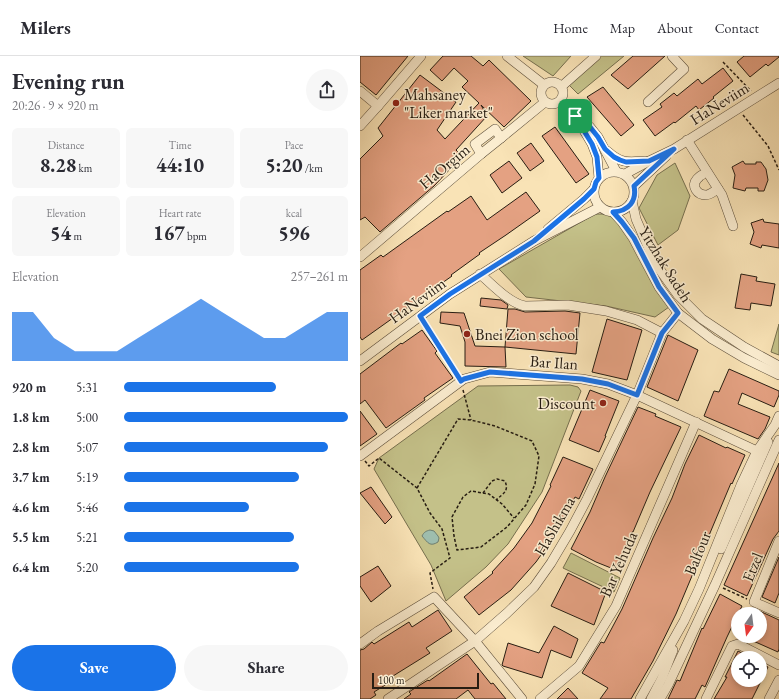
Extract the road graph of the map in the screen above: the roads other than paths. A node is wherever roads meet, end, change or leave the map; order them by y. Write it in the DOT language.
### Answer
graph roads {
  1 [pos="508,56"];
  2 [pos="596,56"];
  3 [pos="672,56"];
  4 [pos="417,57"];
  5 [pos="779,83"];
  6 [pos="544,85"];
  7 [pos="562,86"];
  8 [pos="360,91"];
  9 [pos="560,101"];
  10 [pos="545,102"];
  11 [pos="648,102"];
  12 [pos="378,106"];
  13 [pos="575,116"];
  14 [pos="360,126"];
  15 [pos="687,140"];
  16 [pos="605,149"];
  17 [pos="674,149"];
  18 [pos="649,161"];
  19 [pos="616,171"];
  20 [pos="625,174"];
  21 [pos="702,175"];
  22 [pos="599,178"];
  23 [pos="634,186"];
  24 [pos="594,189"];
  25 [pos="718,189"];
  26 [pos="632,202"];
  27 [pos="600,207"];
  28 [pos="613,212"];
  29 [pos="733,226"];
  30 [pos="534,241"];
  31 [pos="361,254"];
  32 [pos="480,274"];
  33 [pos="678,313"];
  34 [pos="662,333"];
  35 [pos="360,361"];
  36 [pos="778,373"];
  37 [pos="637,395"];
  38 [pos="779,416"];
  39 [pos="696,422"];
  40 [pos="775,425"];
  41 [pos="779,440"];
  42 [pos="757,451"];
  43 [pos="360,456"];
  44 [pos="779,541"];
  45 [pos="699,589"];
  46 [pos="779,613"];
  47 [pos="684,621"];
  48 [pos="475,641"];
  49 [pos="360,644"];
  50 [pos="779,665"];
  51 [pos="779,680"];
  52 [pos="388,699"];
  53 [pos="522,699"];
  54 [pos="540,699"];
  55 [pos="640,699"];
  56 [pos="651,699"];
  57 [pos="660,699"];
  58 [pos="706,699"];
  59 [pos="769,699"];
  1 -- 6 [label="street"];
  2 -- 7 [label="street"];
  3 -- 11 [label="street"];
  4 -- 12 [label="street"];
  5 -- 15 [label="street, HaNeviim"];
  6 -- 7 [label="street"];
  6 -- 10 [label="street"];
  7 -- 9 [label="street"];
  8 -- 12 [label="street"];
  9 -- 10 [label="street"];
  9 -- 13 [label="street"];
  10 -- 31 [label="street, HaOrgim"];
  12 -- 14 [label="street"];
  13 -- 16 [label="street"];
  13 -- 22 [label="street"];
  15 -- 17 [label="street, HaNeviim"];
  15 -- 25 [label="street"];
  16 -- 18 [label="street"];
  16 -- 19 [label="street"];
  17 -- 18 [label="street, HaNeviim"];
  17 -- 23 [label="street, HaNeviim"];
  18 -- 20 [label="street, HaNeviim"];
  19 -- 20 [label="street"];
  19 -- 22 [label="street"];
  20 -- 23 [label="street"];
  21 -- 25 [label="street"];
  22 -- 24 [label="street"];
  23 -- 26 [label="street"];
  24 -- 27 [label="street"];
  24 -- 30 [label="street, HaNeviim"];
  25 -- 29 [label="street"];
  26 -- 28 [label="street"];
  26 -- 36 [label="street, Yitzhak Sadeh"];
  27 -- 28 [label="street"];
  27 -- 30 [label="street, HaNeviim"];
  28 -- 33 [label="street, Yitzhak Sadeh"];
  30 -- 32 [label="street, HaNeviim"];
  32 -- 34 [label="street"];
  32 -- 35 [label="street, HaNeviim"];
  33 -- 34 [label="street, HaShikma"];
  33 -- 36 [label="street, Yitzhak Sadeh"];
  34 -- 37 [label="street, HaShikma"];
  37 -- 39 [label="street, Bar Ilan"];
  37 -- 43 [label="street, Bar Ilan"];
  37 -- 48 [label="street, HaShikma"];
  38 -- 40 [label="street, Balfour"];
  39 -- 42 [label="street, Bar Ilan"];
  39 -- 54 [label="street, Bar Yehuda"];
  40 -- 42 [label="street, Balfour"];
  40 -- 45 [label="street"];
  41 -- 57 [label="street, Balfour"];
  42 -- 45 [label="street, Balfour"];
  44 -- 46 [label="street, Etzel"];
  45 -- 47 [label="street, Balfour"];
  47 -- 55 [label="street, Balfour"];
  47 -- 56 [label="street"];
  48 -- 49 [label="street"];
  48 -- 52 [label="street, HaShikma"];
  48 -- 53 [label="street"];
  50 -- 58 [label="street"];
  51 -- 59 [label="street"];
}
